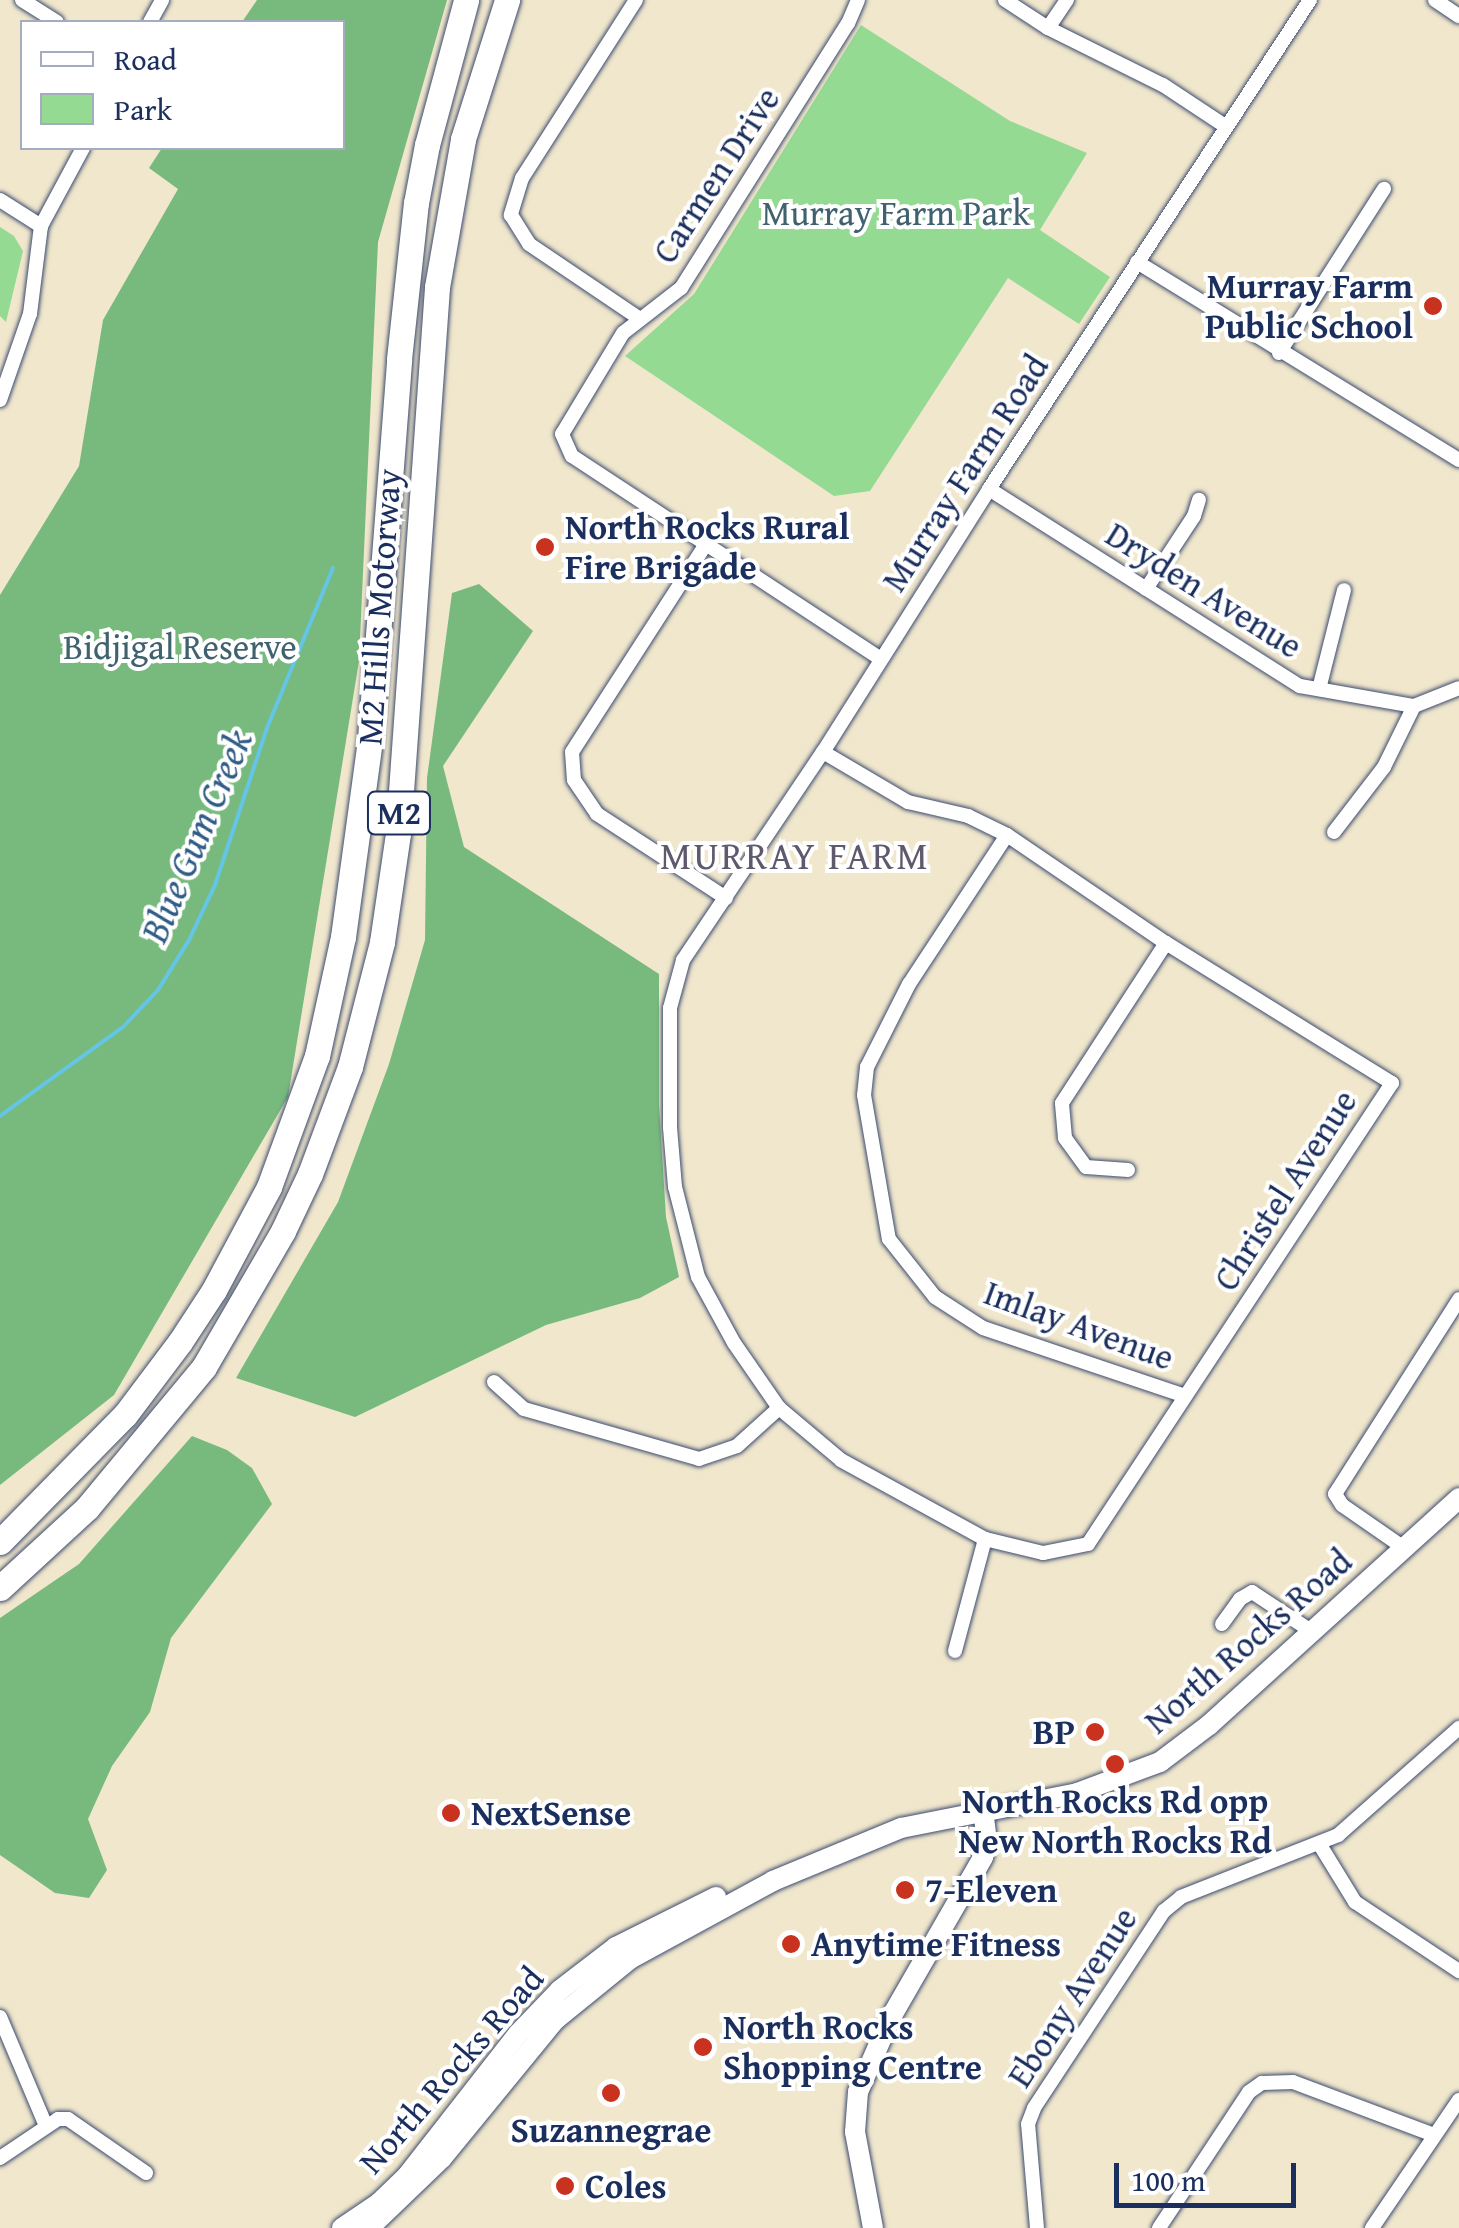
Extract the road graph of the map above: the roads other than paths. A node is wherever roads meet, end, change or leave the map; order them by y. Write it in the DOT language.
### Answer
graph roads {
  1 [pos="22,0"];
  2 [pos="466,0"];
  3 [pos="507,0"];
  4 [pos="636,0"];
  5 [pos="858,0"];
  6 [pos="1005,0"];
  7 [pos="1066,0"];
  8 [pos="1310,0"];
  9 [pos="1435,0"];
  10 [pos="1459,16"];
  11 [pos="54,20"];
  12 [pos="1048,28"];
  13 [pos="1225,126"];
  14 [pos="83,150"];
  15 [pos="1384,189"];
  16 [pos="0,200"];
  17 [pos="41,226"];
  18 [pos="1137,262"];
  19 [pos="640,319"];
  20 [pos="1279,353"];
  21 [pos="0,400"];
  22 [pos="1459,460"];
  23 [pos="989,489"];
  24 [pos="1199,500"];
  25 [pos="706,544"];
  26 [pos="1146,588"];
  27 [pos="1344,590"];
  28 [pos="880,658"];
  29 [pos="1459,688"];
  30 [pos="1318,689"];
  31 [pos="1414,706"];
  32 [pos="824,752"];
  33 [pos="1334,832"];
  34 [pos="1007,836"];
  35 [pos="726,898"];
  36 [pos="1166,943"];
  37 [pos="1128,1170"];
  38 [pos="1459,1299"];
  39 [pos="494,1382"];
  40 [pos="1185,1396"];
  41 [pos="779,1408"];
  42 [pos="1459,1498"];
  43 [pos="985,1539"];
  44 [pos="0,1542"];
  45 [pos="1404,1548"];
  46 [pos="0,1588"];
  47 [pos="1222,1624"];
  48 [pos="1311,1631"];
  49 [pos="955,1650"];
  50 [pos="1459,1728"];
  51 [pos="983,1810"];
  52 [pos="1320,1845"];
  53 [pos="773,1881"];
  54 [pos="1459,1971"];
  55 [pos="0,2017"];
  56 [pos="1459,2100"];
  57 [pos="46,2126"];
  58 [pos="1434,2135"];
  59 [pos="0,2158"];
  60 [pos="146,2173"];
  61 [pos="370,2227"];
  62 [pos="342,2228"];
  63 [pos="873,2228"];
  64 [pos="1037,2228"];
  65 [pos="1159,2228"];
  66 [pos="1372,2228"];
  1 -- 11 [label="street"];
  2 -- 44 [label="highway, M2 Hills Motorway / M2"];
  3 -- 46 [label="highway, M2 Hills Motorway / M2"];
  4 -- 19 [label="street"];
  5 -- 19 [label="street, Carmen Drive"];
  6 -- 12 [label="street"];
  7 -- 12 [label="street"];
  8 -- 13 [label="street, Murray Farm Road"];
  9 -- 10 [label="street"];
  12 -- 13 [label="street"];
  13 -- 18 [label="street, Murray Farm Road"];
  14 -- 17 [label="street"];
  15 -- 20 [label="street"];
  16 -- 17 [label="street"];
  17 -- 21 [label="street"];
  18 -- 20 [label="street"];
  18 -- 23 [label="street, Murray Farm Road"];
  19 -- 25 [label="street, Carmen Drive"];
  20 -- 22 [label="street"];
  23 -- 26 [label="street, Dryden Avenue"];
  23 -- 28 [label="street, Murray Farm Road"];
  24 -- 26 [label="street"];
  25 -- 28 [label="street"];
  25 -- 35 [label="street"];
  26 -- 30 [label="street, Dryden Avenue"];
  27 -- 30 [label="street"];
  28 -- 32 [label="street, Murray Farm Road"];
  29 -- 31 [label="street"];
  30 -- 31 [label="street, Dryden Avenue"];
  31 -- 33 [label="street"];
  32 -- 34 [label="street, Christel Avenue"];
  32 -- 35 [label="street, Murray Farm Road"];
  34 -- 36 [label="street, Christel Avenue"];
  34 -- 40 [label="street, Imlay Avenue"];
  35 -- 41 [label="street, Christel Avenue"];
  36 -- 37 [label="street"];
  36 -- 40 [label="street, Christel Avenue"];
  38 -- 45 [label="street"];
  39 -- 41 [label="street"];
  40 -- 43 [label="street, Christel Avenue"];
  41 -- 43 [label="street, Christel Avenue"];
  42 -- 45 [label="main road, North Rocks Road"];
  43 -- 49 [label="street"];
  45 -- 48 [label="main road, North Rocks Road"];
  47 -- 48 [label="street"];
  48 -- 51 [label="main road, North Rocks Road"];
  50 -- 52 [label="street, Ebony Avenue"];
  51 -- 53 [label="main road, North Rocks Road"];
  51 -- 63 [label="main road"];
  52 -- 54 [label="street"];
  52 -- 64 [label="street, Ebony Avenue"];
  53 -- 61 [label="main road, North Rocks Road"];
  53 -- 62 [label="main road, North Rocks Road"];
  55 -- 57 [label="street"];
  56 -- 58 [label="street"];
  57 -- 59 [label="street"];
  57 -- 60 [label="street"];
  58 -- 65 [label="street"];
  58 -- 66 [label="street"];
}
